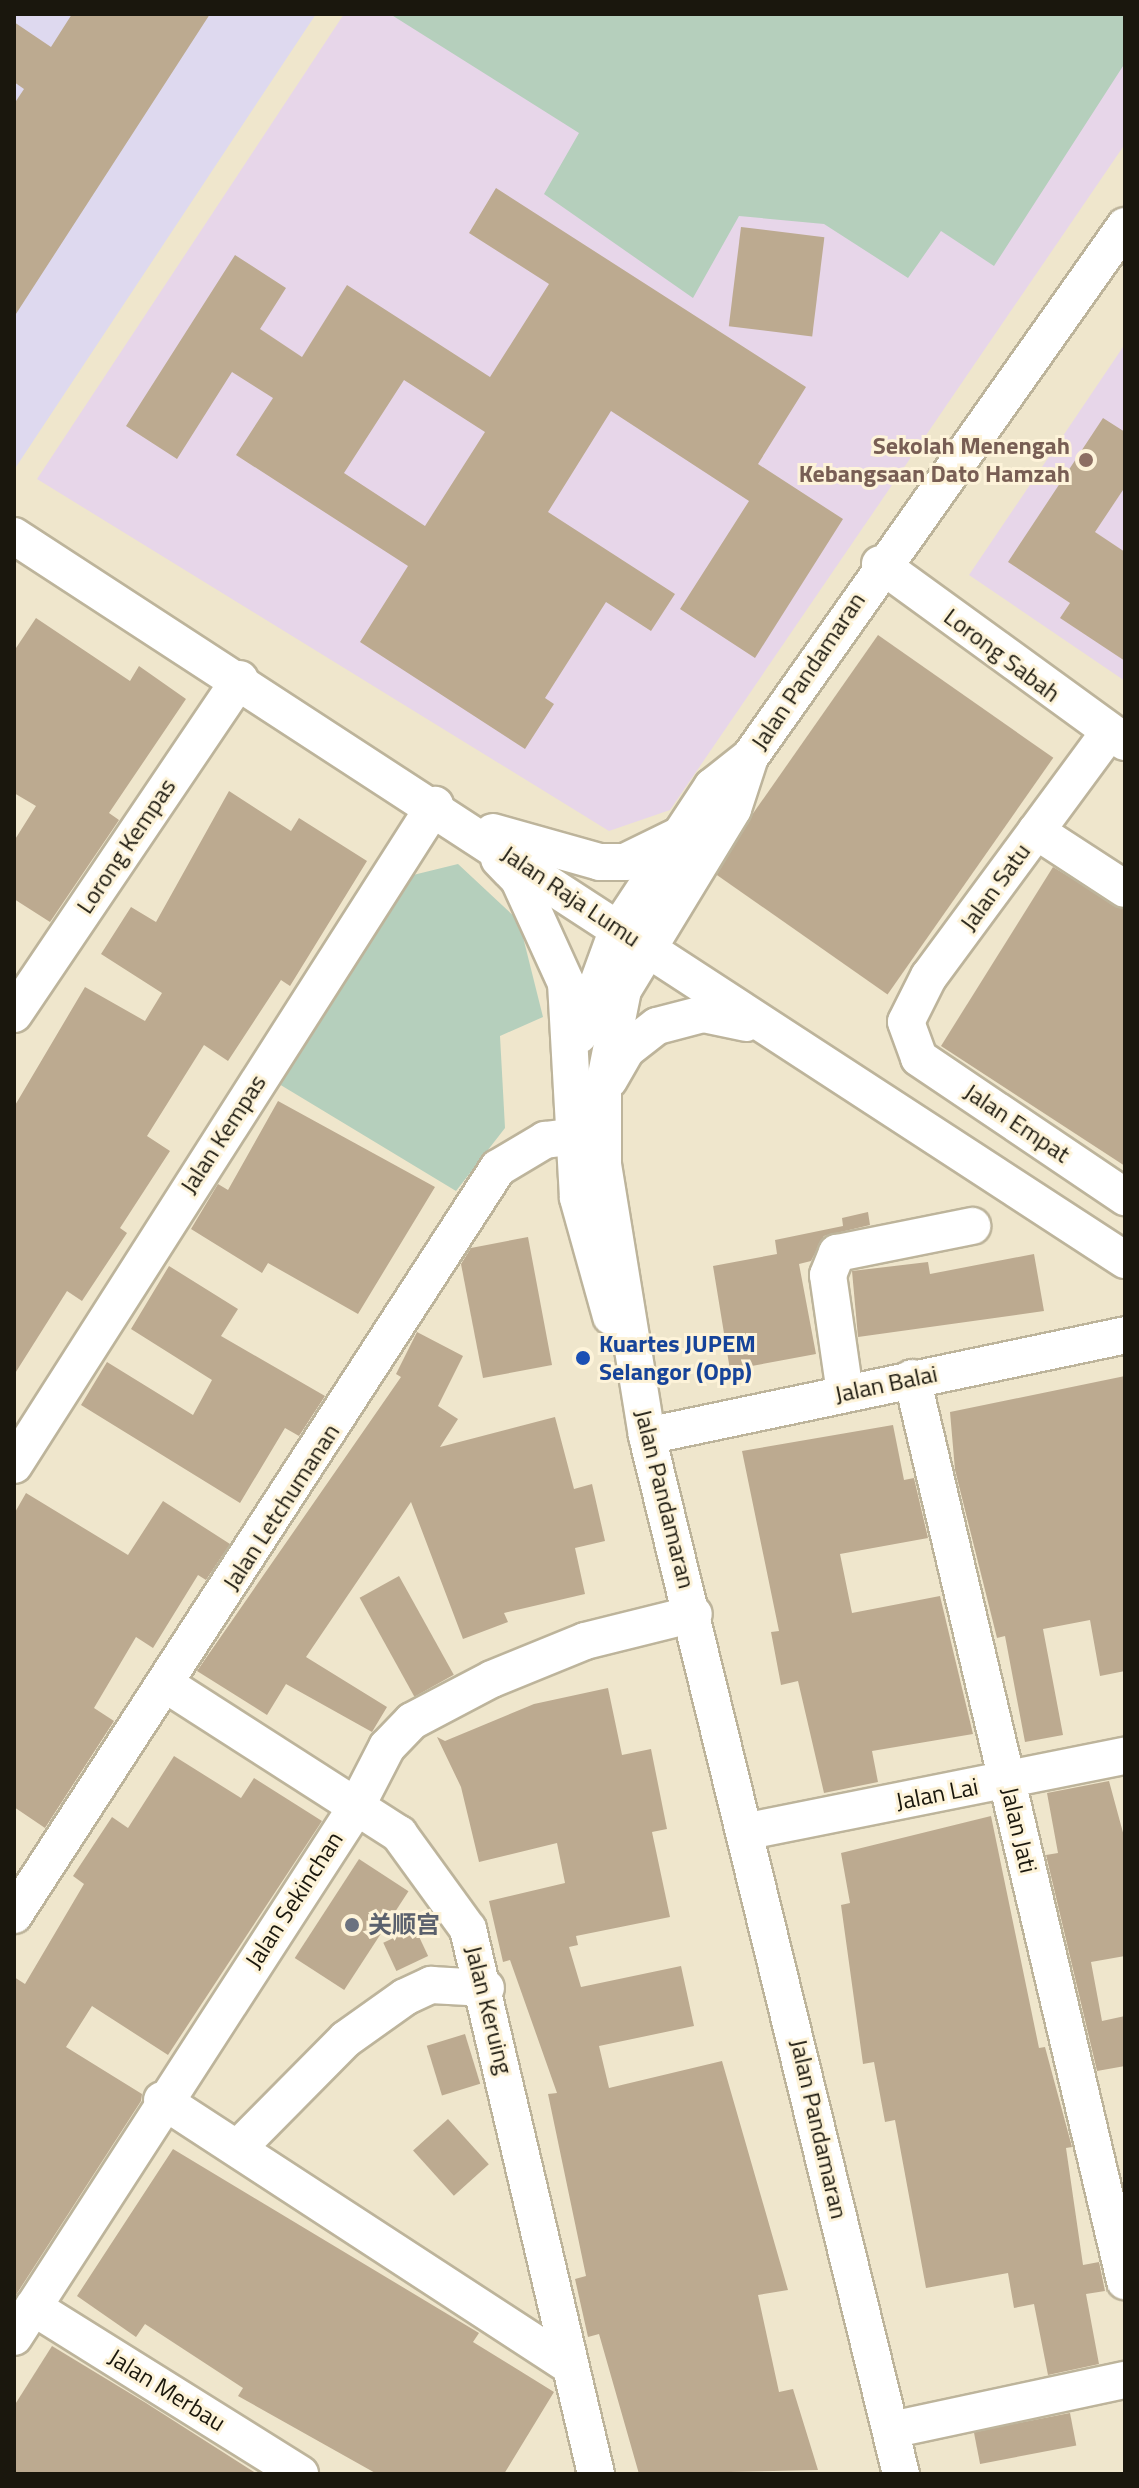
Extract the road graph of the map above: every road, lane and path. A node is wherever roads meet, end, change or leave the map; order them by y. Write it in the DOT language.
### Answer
graph roads {
  1 [pos="1125,226"];
  2 [pos="18,547"];
  3 [pos="880,564"];
  4 [pos="240,679"];
  5 [pos="1116,739"];
  6 [pos="750,757"];
  7 [pos="450,815"];
  8 [pos="1036,831"];
  9 [pos="682,834"];
  10 [pos="1125,889"];
  11 [pos="631,938"];
  12 [pos="14,1014"];
  13 [pos="770,1032"];
  14 [pos="910,1048"];
  15 [pos="568,1084"];
  16 [pos="603,1090"];
  17 [pos="587,1133"];
  18 [pos="1125,1197"];
  19 [pos="972,1226"];
  20 [pos="1125,1260"];
  21 [pos="1125,1335"];
  22 [pos="912,1378"];
  23 [pos="845,1393"];
  24 [pos="647,1436"];
  25 [pos="14,1465"];
  26 [pos="694,1614"];
  27 [pos="167,1685"];
  28 [pos="1125,1756"];
  29 [pos="1007,1780"];
  30 [pos="355,1809"];
  31 [pos="748,1831"];
  32 [pos="14,1915"];
  33 [pos="486,1988"];
  34 [pos="162,2100"];
  35 [pos="241,2145"];
  36 [pos="1125,2281"];
  37 [pos="33,2307"];
  38 [pos="14,2337"];
  39 [pos="569,2365"];
  40 [pos="1125,2380"];
  41 [pos="891,2430"];
  42 [pos="300,2474"];
  43 [pos="596,2474"];
  44 [pos="901,2474"];
  1 -- 3 [label="street, Jalan Pandamaran"];
  2 -- 4 [label="street, Jalan Raja Lumu"];
  3 -- 5 [label="street, Lorong Sabah"];
  3 -- 6 [label="street, Jalan Pandamaran"];
  4 -- 7 [label="street, Jalan Raja Lumu"];
  4 -- 12 [label="street, Lorong Kempas"];
  5 -- 8 [label="street, Jalan Satu"];
  6 -- 9 [label="street"];
  6 -- 11 [label="street, Jalan Pandamaran"];
  7 -- 9 [label="street"];
  7 -- 11 [label="street, Jalan Raja Lumu"];
  7 -- 15 [label="street"];
  7 -- 25 [label="street, Jalan Kempas"];
  8 -- 10 [label="street"];
  8 -- 14 [label="street, Jalan Satu"];
  9 -- 11 [label="street"];
  11 -- 13 [label="street, Jalan Raja Lumu"];
  11 -- 15 [label="street"];
  11 -- 16 [label="street, Jalan Pandamaran"];
  13 -- 16 [label="street"];
  13 -- 20 [label="street, Jalan Raja Lumu"];
  14 -- 18 [label="street, Jalan Empat"];
  15 -- 17 [label="street"];
  16 -- 17 [label="street, Jalan Pandamaran"];
  17 -- 24 [label="street, Jalan Pandamaran"];
  17 -- 27 [label="street, Jalan Letchumanan"];
  19 -- 23 [label="street"];
  21 -- 22 [label="street, Jalan Balai"];
  22 -- 23 [label="street, Jalan Balai"];
  22 -- 29 [label="street, Jalan Jati"];
  23 -- 24 [label="street, Jalan Balai"];
  24 -- 26 [label="street, Jalan Pandamaran"];
  26 -- 30 [label="street, Jalan Sekinchan"];
  26 -- 31 [label="street, Jalan Pandamaran"];
  27 -- 30 [label="street, Jalan Keruing"];
  27 -- 32 [label="street, Jalan Letchumanan"];
  28 -- 29 [label="street, Jalan Lai"];
  29 -- 31 [label="street, Jalan Lai"];
  29 -- 36 [label="street, Jalan Jati"];
  30 -- 33 [label="street, Jalan Keruing"];
  30 -- 34 [label="street, Jalan Sekinchan"];
  31 -- 41 [label="street, Jalan Pandamaran"];
  33 -- 35 [label="street"];
  33 -- 39 [label="street, Jalan Keruing"];
  34 -- 35 [label="street"];
  34 -- 37 [label="street, Jalan Sekinchan"];
  35 -- 39 [label="street"];
  37 -- 38 [label="street, Jalan Sekinchan"];
  37 -- 42 [label="street, Jalan Merbau"];
  39 -- 43 [label="street, Jalan Keruing"];
  40 -- 41 [label="street"];
  41 -- 44 [label="street, Jalan Pandamaran"];
}
